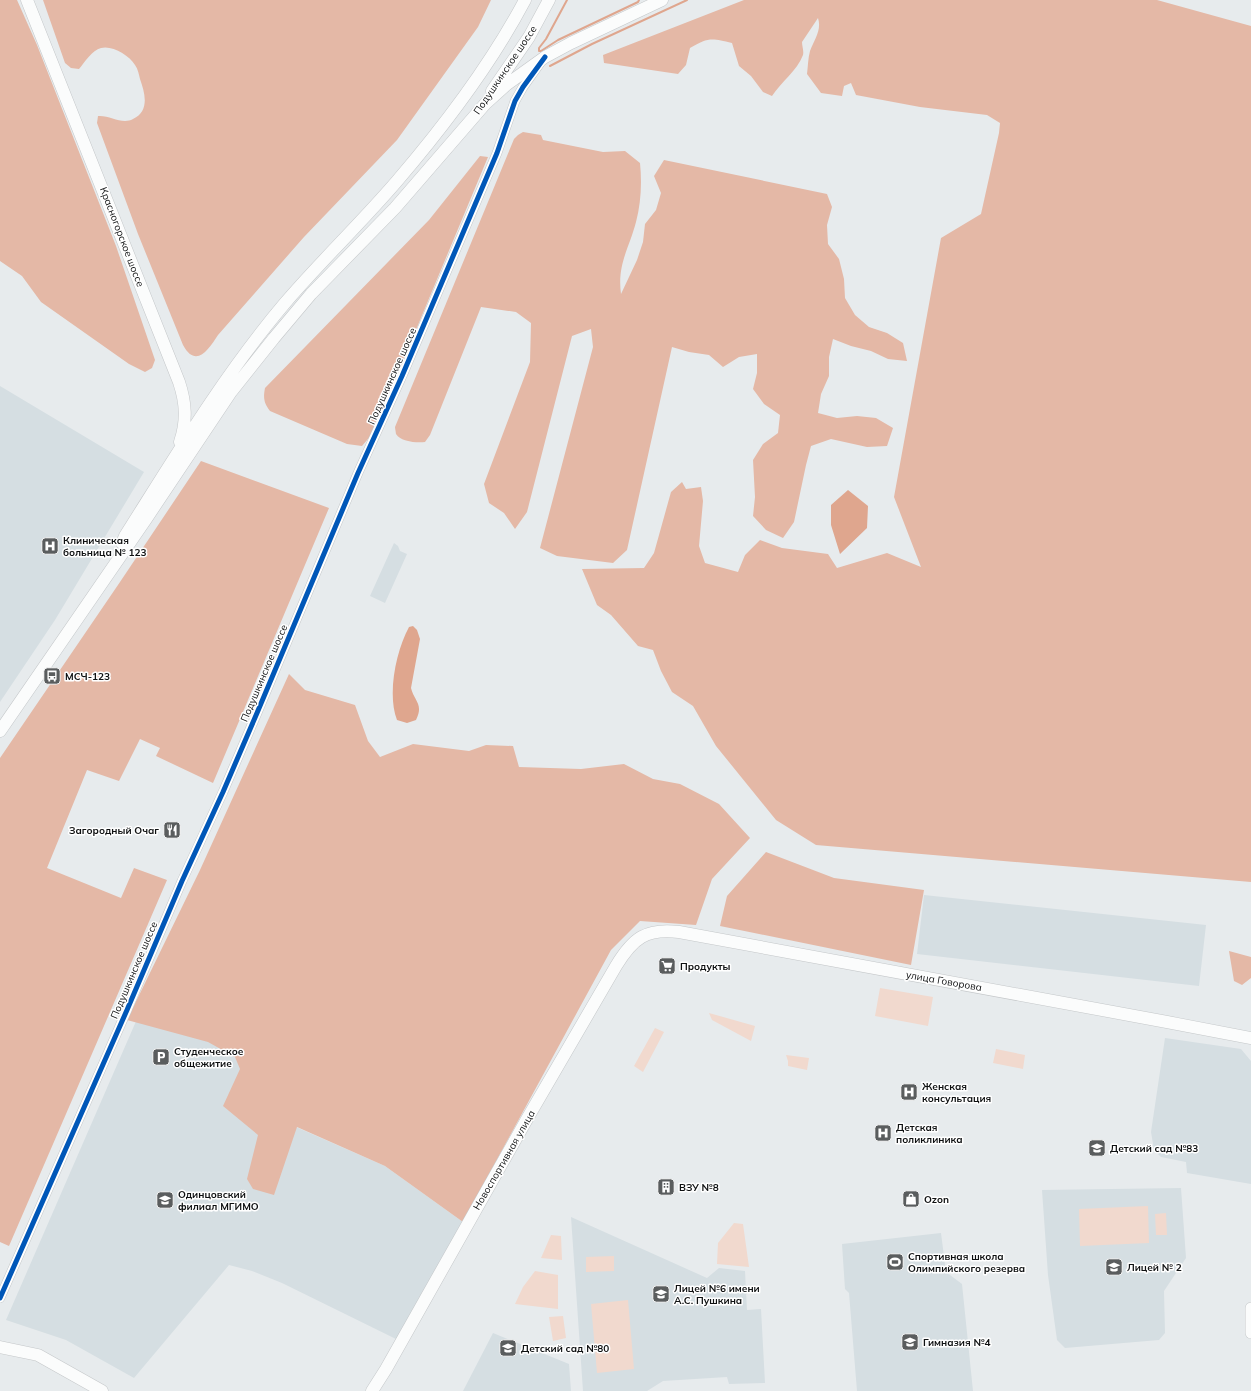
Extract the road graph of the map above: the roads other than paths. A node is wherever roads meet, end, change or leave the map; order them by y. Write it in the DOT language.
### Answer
graph roads {
  1 [pos="27,0"];
  2 [pos="525,0"];
  3 [pos="549,0"];
  4 [pos="662,0"];
  5 [pos="545,57"];
  6 [pos="473,118"];
  7 [pos="163,475"];
  8 [pos="111,571"];
  9 [pos="0,731"];
  10 [pos="644,935"];
  11 [pos="1249,1039"];
  12 [pos="0,1298"];
  13 [pos="1251,1308"];
  14 [pos="1251,1333"];
  15 [pos="0,1347"];
  16 [pos="102,1391"];
  17 [pos="372,1391"];
  1 -- 7 [label="main road, Красногорское шоссе"];
  2 -- 7 [label="main road"];
  3 -- 6 [label="main road, Подушкинское шоссе"];
  4 -- 5 [label="main road"];
  5 -- 6 [label="main road"];
  5 -- 12 [label="street, Подушкинское шоссе"];
  6 -- 8 [label="main road"];
  7 -- 8 [label="main road"];
  8 -- 9 [label="main road"];
  10 -- 11 [label="main road, улица Говорова"];
  10 -- 17 [label="main road, Новоспортивная улица"];
  13 -- 14 [label="street"];
  15 -- 16 [label="main road"];
}
